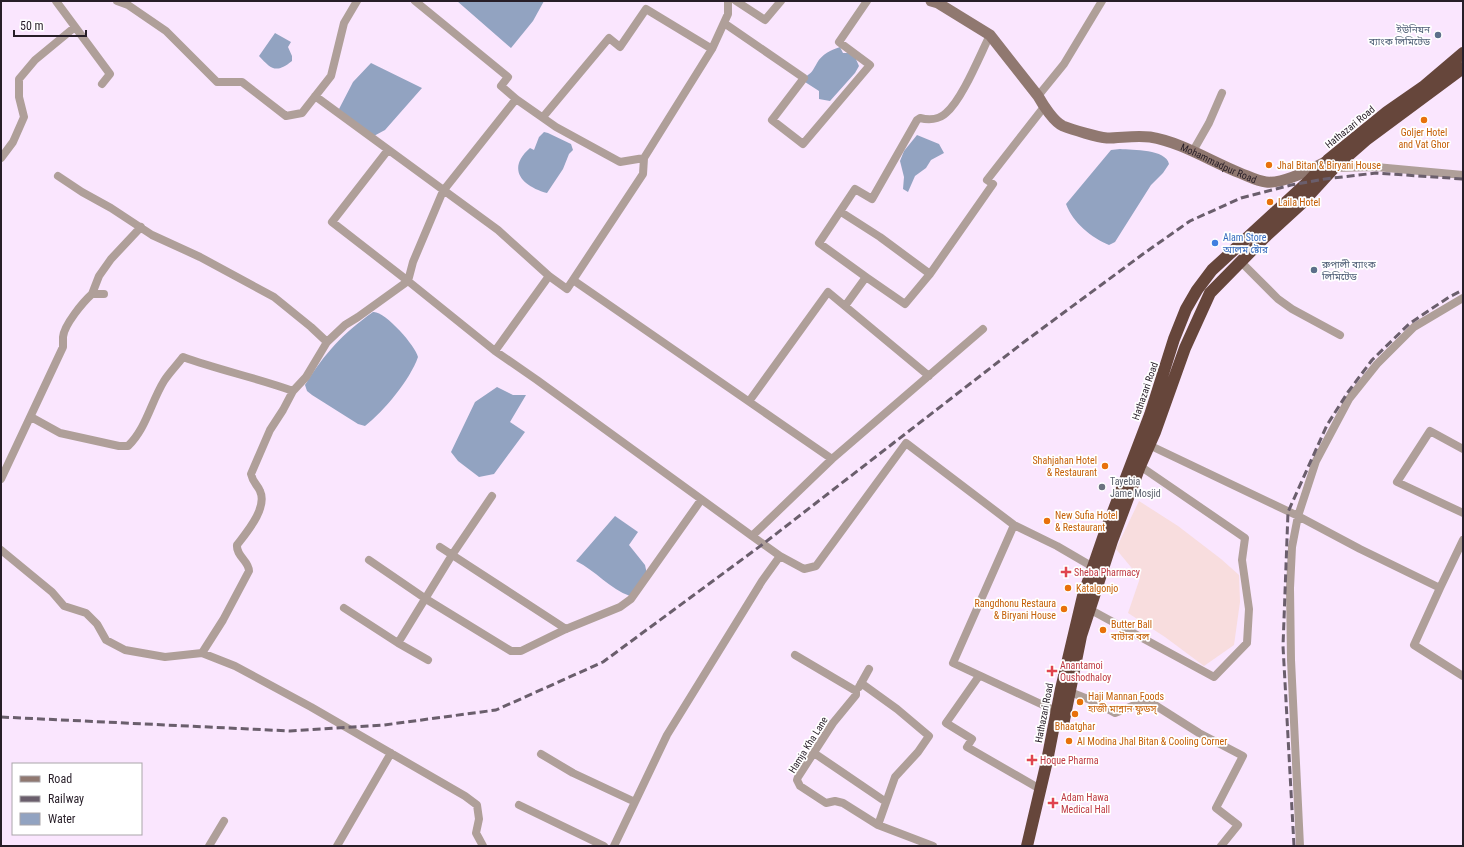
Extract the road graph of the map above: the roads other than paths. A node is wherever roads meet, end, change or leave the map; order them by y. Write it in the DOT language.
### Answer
graph roads {
  1 [pos="56,1"];
  2 [pos="116,1"];
  3 [pos="356,1"];
  4 [pos="415,1"];
  5 [pos="728,1"];
  6 [pos="736,1"];
  7 [pos="781,1"];
  8 [pos="867,1"];
  9 [pos="932,1"];
  10 [pos="1102,1"];
  11 [pos="724,22"];
  12 [pos="75,27"];
  13 [pos="990,35"];
  14 [pos="712,49"];
  15 [pos="1463,53"];
  16 [pos="1463,68"];
  17 [pos="102,84"];
  18 [pos="1222,93"];
  19 [pos="315,96"];
  20 [pos="1038,96"];
  21 [pos="516,98"];
  22 [pos="1044,107"];
  23 [pos="543,117"];
  24 [pos="388,150"];
  25 [pos="1193,152"];
  26 [pos="1,158"];
  27 [pos="644,158"];
  28 [pos="1331,164"];
  29 [pos="1463,175"];
  30 [pos="58,176"];
  31 [pos="443,191"];
  32 [pos="841,212"];
  33 [pos="141,227"];
  34 [pos="1241,262"];
  35 [pos="930,274"];
  36 [pos="549,276"];
  37 [pos="866,277"];
  38 [pos="573,280"];
  39 [pos="408,281"];
  40 [pos="92,294"];
  41 [pos="104,294"];
  42 [pos="1463,298"];
  43 [pos="845,306"];
  44 [pos="983,329"];
  45 [pos="1340,335"];
  46 [pos="327,342"];
  47 [pos="495,351"];
  48 [pos="929,376"];
  49 [pos="293,391"];
  50 [pos="750,400"];
  51 [pos="31,417"];
  52 [pos="1149,445"];
  53 [pos="1463,449"];
  54 [pos="832,459"];
  55 [pos="1140,466"];
  56 [pos="1,479"];
  57 [pos="492,496"];
  58 [pos="701,500"];
  59 [pos="1463,514"];
  60 [pos="1298,516"];
  61 [pos="1014,525"];
  62 [pos="752,536"];
  63 [pos="1463,540"];
  64 [pos="440,547"];
  65 [pos="1,550"];
  66 [pos="452,555"];
  67 [pos="780,556"];
  68 [pos="370,560"];
  69 [pos="1093,567"];
  70 [pos="1440,588"];
  71 [pos="426,599"];
  72 [pos="344,608"];
  73 [pos="1089,609"];
  74 [pos="566,629"];
  75 [pos="398,643"];
  76 [pos="202,653"];
  77 [pos="795,655"];
  78 [pos="428,660"];
  79 [pos="870,669"];
  80 [pos="979,676"];
  81 [pos="1463,676"];
  82 [pos="861,683"];
  83 [pos="856,691"];
  84 [pos="1070,692"];
  85 [pos="1058,712"];
  86 [pos="391,753"];
  87 [pos="814,753"];
  88 [pos="541,754"];
  89 [pos="1040,789"];
  90 [pos="634,802"];
  91 [pos="886,802"];
  92 [pos="519,805"];
  93 [pos="224,821"];
  94 [pos="878,825"];
  95 [pos="209,846"];
  96 [pos="337,846"];
  97 [pos="483,846"];
  98 [pos="604,846"];
  99 [pos="614,846"];
  100 [pos="933,846"];
  101 [pos="1027,846"];
  102 [pos="1035,846"];
  103 [pos="1221,846"];
  104 [pos="1300,846"];
  1 -- 12 [label="street"];
  2 -- 19 [label="street"];
  3 -- 19 [label="street"];
  4 -- 21 [label="street"];
  5 -- 11 [label="street"];
  6 -- 7 [label="street"];
  8 -- 11 [label="street"];
  9 -- 13 [label="street"];
  10 -- 20 [label="street"];
  11 -- 14 [label="street"];
  12 -- 17 [label="street"];
  12 -- 26 [label="street"];
  13 -- 20 [label="street"];
  13 -- 32 [label="street"];
  14 -- 23 [label="street"];
  14 -- 27 [label="street"];
  15 -- 28 [label="highway, Hathazari Road"];
  16 -- 28 [label="highway, Hathazari Road"];
  18 -- 25 [label="street"];
  19 -- 24 [label="street"];
  20 -- 22 [label="street"];
  21 -- 23 [label="street"];
  21 -- 31 [label="street"];
  22 -- 25 [label="street, Mohammadpur Road"];
  22 -- 35 [label="street"];
  23 -- 27 [label="street"];
  24 -- 31 [label="street"];
  24 -- 39 [label="street"];
  25 -- 28 [label="street, Mohammadpur Road"];
  27 -- 38 [label="street"];
  28 -- 29 [label="street"];
  28 -- 34 [label="highway, Hathazari Road"];
  28 -- 69 [label="highway, Hathazari Road"];
  30 -- 33 [label="street"];
  31 -- 36 [label="street"];
  31 -- 39 [label="street"];
  32 -- 35 [label="street"];
  32 -- 37 [label="street"];
  33 -- 40 [label="street"];
  33 -- 46 [label="street"];
  34 -- 45 [label="street"];
  34 -- 52 [label="highway, Hathazari Road"];
  35 -- 37 [label="street"];
  36 -- 38 [label="street"];
  36 -- 47 [label="street"];
  37 -- 43 [label="street"];
  38 -- 50 [label="street"];
  39 -- 46 [label="street"];
  39 -- 47 [label="street"];
  40 -- 41 [label="street"];
  40 -- 51 [label="street"];
  42 -- 60 [label="street"];
  43 -- 48 [label="street"];
  43 -- 50 [label="street"];
  44 -- 48 [label="street"];
  46 -- 49 [label="street"];
  47 -- 58 [label="street"];
  48 -- 54 [label="street"];
  49 -- 51 [label="street"];
  49 -- 76 [label="street"];
  50 -- 54 [label="street"];
  51 -- 56 [label="street"];
  52 -- 55 [label="highway, Hathazari Road"];
  52 -- 60 [label="street"];
  53 -- 59 [label="street"];
  54 -- 62 [label="street"];
  55 -- 73 [label="highway, Hathazari Road"];
  55 -- 73 [label="street"];
  57 -- 66 [label="street"];
  58 -- 62 [label="street"];
  58 -- 74 [label="street"];
  60 -- 70 [label="street"];
  60 -- 104 [label="street"];
  61 -- 67 [label="street"];
  61 -- 69 [label="street"];
  61 -- 80 [label="street"];
  62 -- 67 [label="street"];
  63 -- 70 [label="street"];
  64 -- 66 [label="street"];
  65 -- 76 [label="street"];
  66 -- 71 [label="street"];
  66 -- 74 [label="street"];
  67 -- 90 [label="street"];
  68 -- 71 [label="street"];
  69 -- 85 [label="highway, Hathazari Road"];
  70 -- 81 [label="street"];
  71 -- 74 [label="street"];
  71 -- 75 [label="street"];
  72 -- 75 [label="street"];
  73 -- 84 [label="highway, Hathazari Road"];
  75 -- 78 [label="street"];
  76 -- 86 [label="street"];
  77 -- 83 [label="street"];
  79 -- 82 [label="street, Hamja Kha Lane"];
  80 -- 85 [label="street"];
  80 -- 89 [label="street"];
  82 -- 83 [label="street, Hamja Kha Lane"];
  82 -- 91 [label="street"];
  83 -- 87 [label="street, Hamja Kha Lane"];
  84 -- 102 [label="highway, Hathazari Road"];
  84 -- 103 [label="street"];
  85 -- 89 [label="highway, Hathazari Road"];
  86 -- 96 [label="street"];
  86 -- 97 [label="street"];
  87 -- 91 [label="street"];
  87 -- 94 [label="street, Hamja Kha Lane"];
  88 -- 90 [label="street"];
  89 -- 101 [label="highway, Hathazari Road"];
  90 -- 99 [label="street"];
  91 -- 94 [label="street"];
  92 -- 98 [label="street"];
  93 -- 95 [label="street"];
  94 -- 100 [label="street, Hamja Kha Lane"];
}
